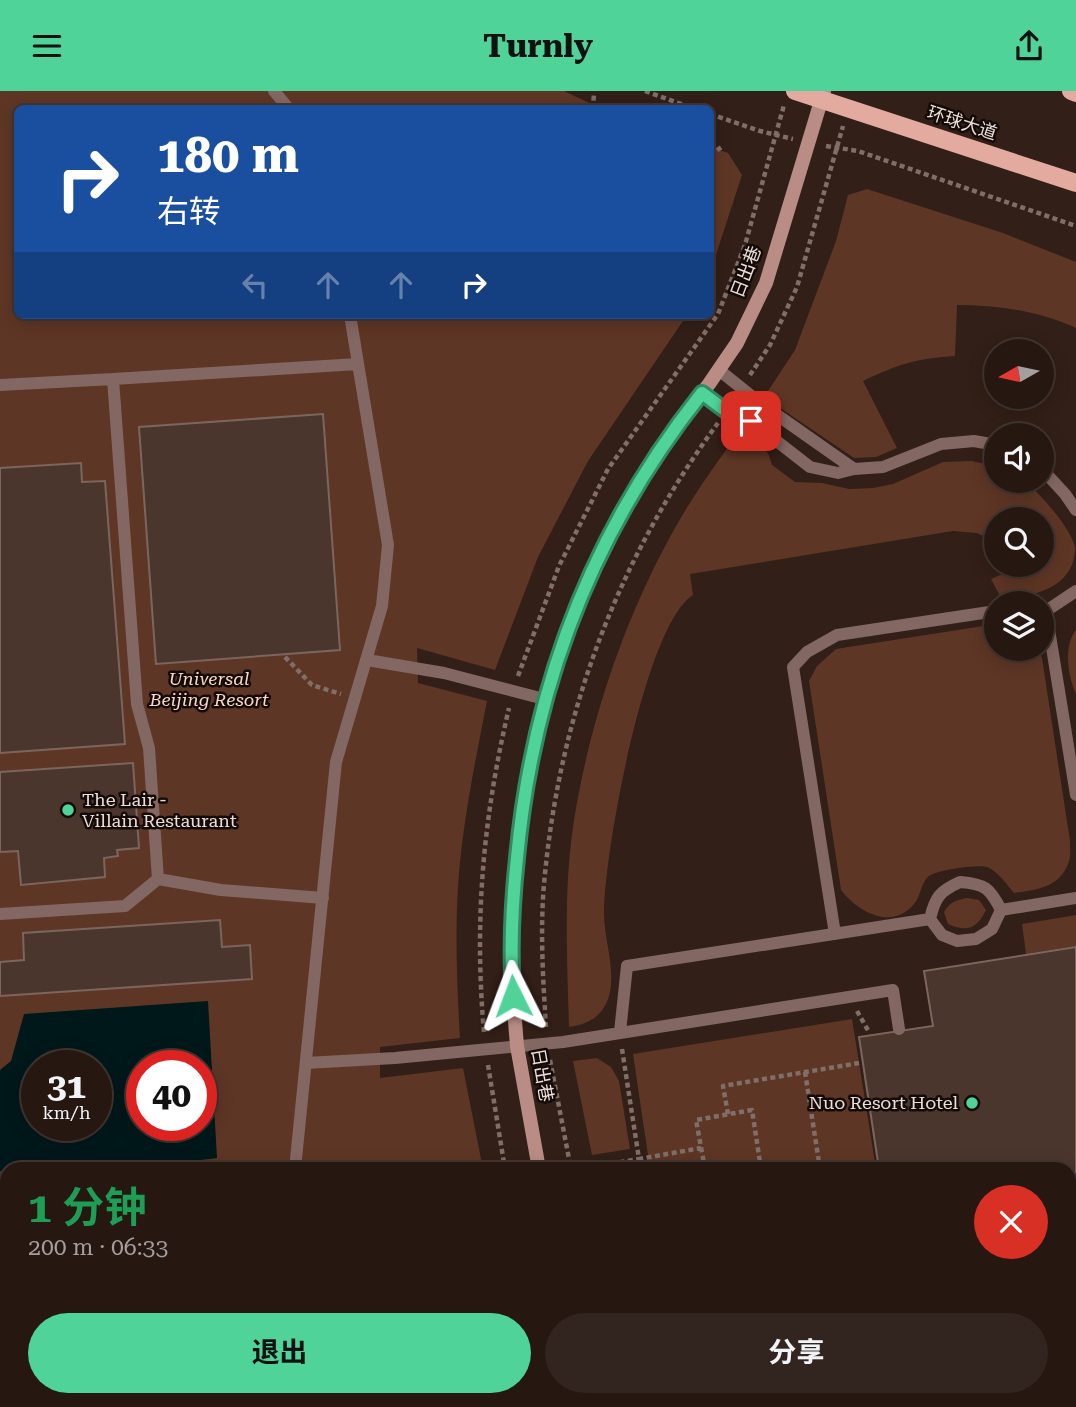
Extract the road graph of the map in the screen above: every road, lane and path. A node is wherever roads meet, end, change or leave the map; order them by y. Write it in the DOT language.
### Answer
graph roads {
  1 [pos="274,91"];
  2 [pos="645,91"];
  3 [pos="795,91"];
  4 [pos="1070,91"];
  5 [pos="594,93"];
  6 [pos="1076,93"];
  7 [pos="823,96"];
  8 [pos="286,105"];
  9 [pos="593,105"];
  10 [pos="684,105"];
  11 [pos="848,109"];
  12 [pos="714,115"];
  13 [pos="808,143"];
  14 [pos="723,146"];
  15 [pos="838,148"];
  16 [pos="714,152"];
  17 [pos="1076,183"];
  18 [pos="1076,226"];
  19 [pos="351,319"];
  20 [pos="358,364"];
  21 [pos="719,370"];
  22 [pos="113,379"];
  23 [pos="0,385"];
  24 [pos="742,387"];
  25 [pos="702,393"];
  26 [pos="726,411"];
  27 [pos="984,443"];
  28 [pos="854,470"];
  29 [pos="1054,482"];
  30 [pos="1076,510"];
  31 [pos="1076,591"];
  32 [pos="1054,605"];
  33 [pos="984,612"];
  34 [pos="285,657"];
  35 [pos="367,660"];
  36 [pos="1053,661"];
  37 [pos="355,699"];
  38 [pos="544,699"];
  39 [pos="1076,795"];
  40 [pos="158,879"];
  41 [pos="323,898"];
  42 [pos="1076,898"];
  43 [pos="1001,910"];
  44 [pos="0,914"];
  45 [pos="930,919"];
  46 [pos="835,934"];
  47 [pos="899,1029"];
  48 [pos="620,1032"];
  49 [pos="547,1044"];
  50 [pos="517,1046"];
  51 [pos="306,1063"];
  52 [pos="859,1063"];
  53 [pos="805,1072"];
  54 [pos="729,1114"];
  55 [pos="701,1148"];
  56 [pos="639,1159"];
  57 [pos="296,1162"];
  58 [pos="538,1162"];
  59 [pos="570,1162"];
  60 [pos="621,1162"];
  61 [pos="640,1162"];
  62 [pos="704,1162"];
  63 [pos="760,1162"];
  64 [pos="819,1162"];
  1 -- 8 [label="lane"];
  2 -- 10 [label="path"];
  3 -- 7 [label="main road, 环球大道"];
  4 -- 6 [label="main road"];
  5 -- 9 [label="path"];
  7 -- 11 [label="main road, 环球大道"];
  7 -- 13 [label="street, 日出巷"];
  11 -- 15 [label="path"];
  11 -- 17 [label="main road, 环球大道"];
  12 -- 13 [label="path"];
  13 -- 15 [label="path"];
  13 -- 21 [label="street, 日出巷"];
  14 -- 16 [label="path"];
  15 -- 18 [label="path"];
  15 -- 24 [label="path"];
  19 -- 20 [label="lane"];
  20 -- 22 [label="lane"];
  20 -- 35 [label="lane"];
  21 -- 24 [label="lane"];
  21 -- 25 [label="street, 日出巷"];
  22 -- 23 [label="lane"];
  22 -- 40 [label="lane"];
  24 -- 28 [label="lane"];
  25 -- 26 [label="lane"];
  25 -- 38 [label="street, 日出巷"];
  26 -- 28 [label="lane"];
  26 -- 49 [label="path"];
  27 -- 28 [label="lane"];
  29 -- 30 [label="lane"];
  31 -- 32 [label="lane"];
  33 -- 46 [label="lane"];
  34 -- 37 [label="path"];
  35 -- 37 [label="lane"];
  35 -- 38 [label="lane"];
  36 -- 39 [label="lane"];
  37 -- 41 [label="lane"];
  38 -- 50 [label="street, 日出巷"];
  40 -- 41 [label="lane"];
  40 -- 44 [label="lane"];
  41 -- 51 [label="lane"];
  42 -- 43 [label="lane"];
  43 -- 45 [label="lane"];
  43 -- 45 [label="lane"];
  45 -- 46 [label="lane"];
  46 -- 48 [label="lane"];
  47 -- 48 [label="lane"];
  48 -- 49 [label="lane"];
  48 -- 56 [label="path"];
  49 -- 50 [label="lane"];
  49 -- 59 [label="path"];
  50 -- 51 [label="lane"];
  50 -- 58 [label="street, 日出巷"];
  51 -- 57 [label="lane"];
  52 -- 53 [label="path"];
  53 -- 54 [label="path"];
  53 -- 64 [label="path"];
  54 -- 55 [label="path"];
  54 -- 63 [label="path"];
  55 -- 56 [label="path"];
  55 -- 62 [label="path"];
  56 -- 60 [label="path"];
  56 -- 61 [label="path"];
}
